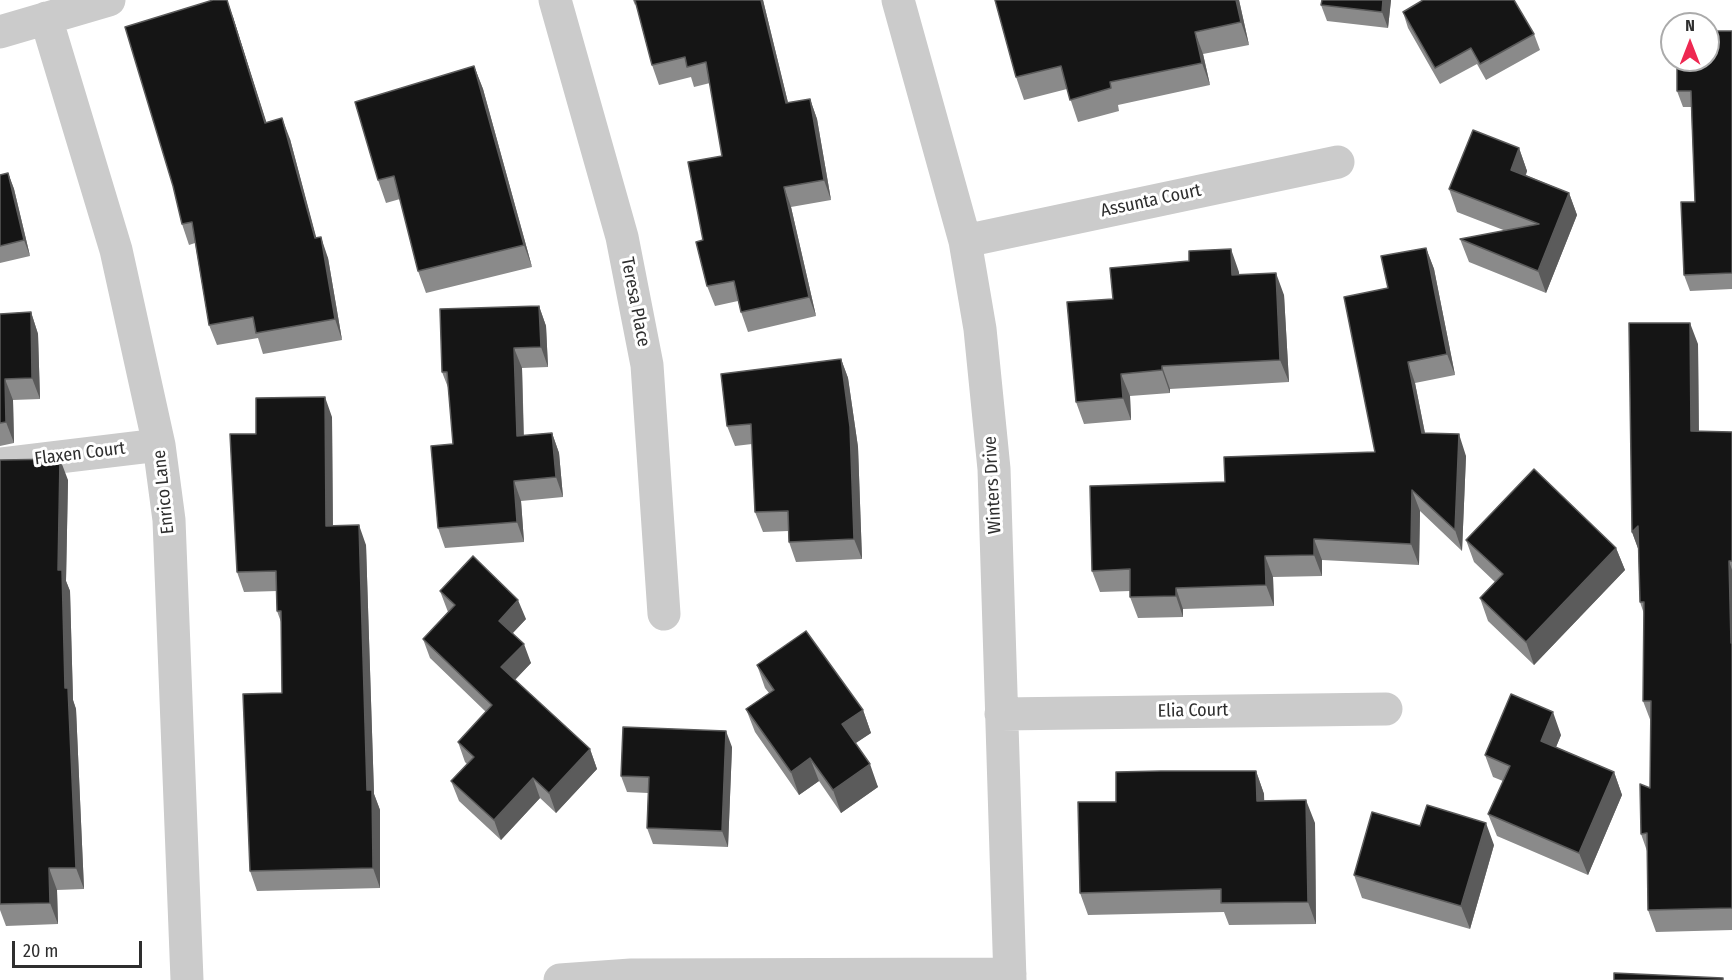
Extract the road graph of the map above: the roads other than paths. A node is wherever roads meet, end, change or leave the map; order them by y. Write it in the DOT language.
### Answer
graph roads {
  1 [pos="109,0"];
  2 [pos="555,0"];
  3 [pos="898,0"];
  4 [pos="46,18"];
  5 [pos="0,32"];
  6 [pos="1338,162"];
  7 [pos="965,240"];
  8 [pos="159,445"];
  9 [pos="0,464"];
  10 [pos="664,614"];
  11 [pos="1386,709"];
  12 [pos="1001,714"];
  13 [pos="1010,977"];
  14 [pos="187,980"];
  15 [pos="560,980"];
  1 -- 4 [label="street"];
  2 -- 10 [label="street, Teresa Place"];
  3 -- 7 [label="street, Winters Drive"];
  4 -- 5 [label="street"];
  4 -- 8 [label="street, Enrico Lane"];
  6 -- 7 [label="street, Assunta Court"];
  7 -- 12 [label="street, Winters Drive"];
  8 -- 9 [label="street, Flaxen Court"];
  8 -- 14 [label="street, Enrico Lane"];
  11 -- 12 [label="street, Elia Court"];
  12 -- 13 [label="street, Winters Drive"];
  13 -- 15 [label="street"];
}
